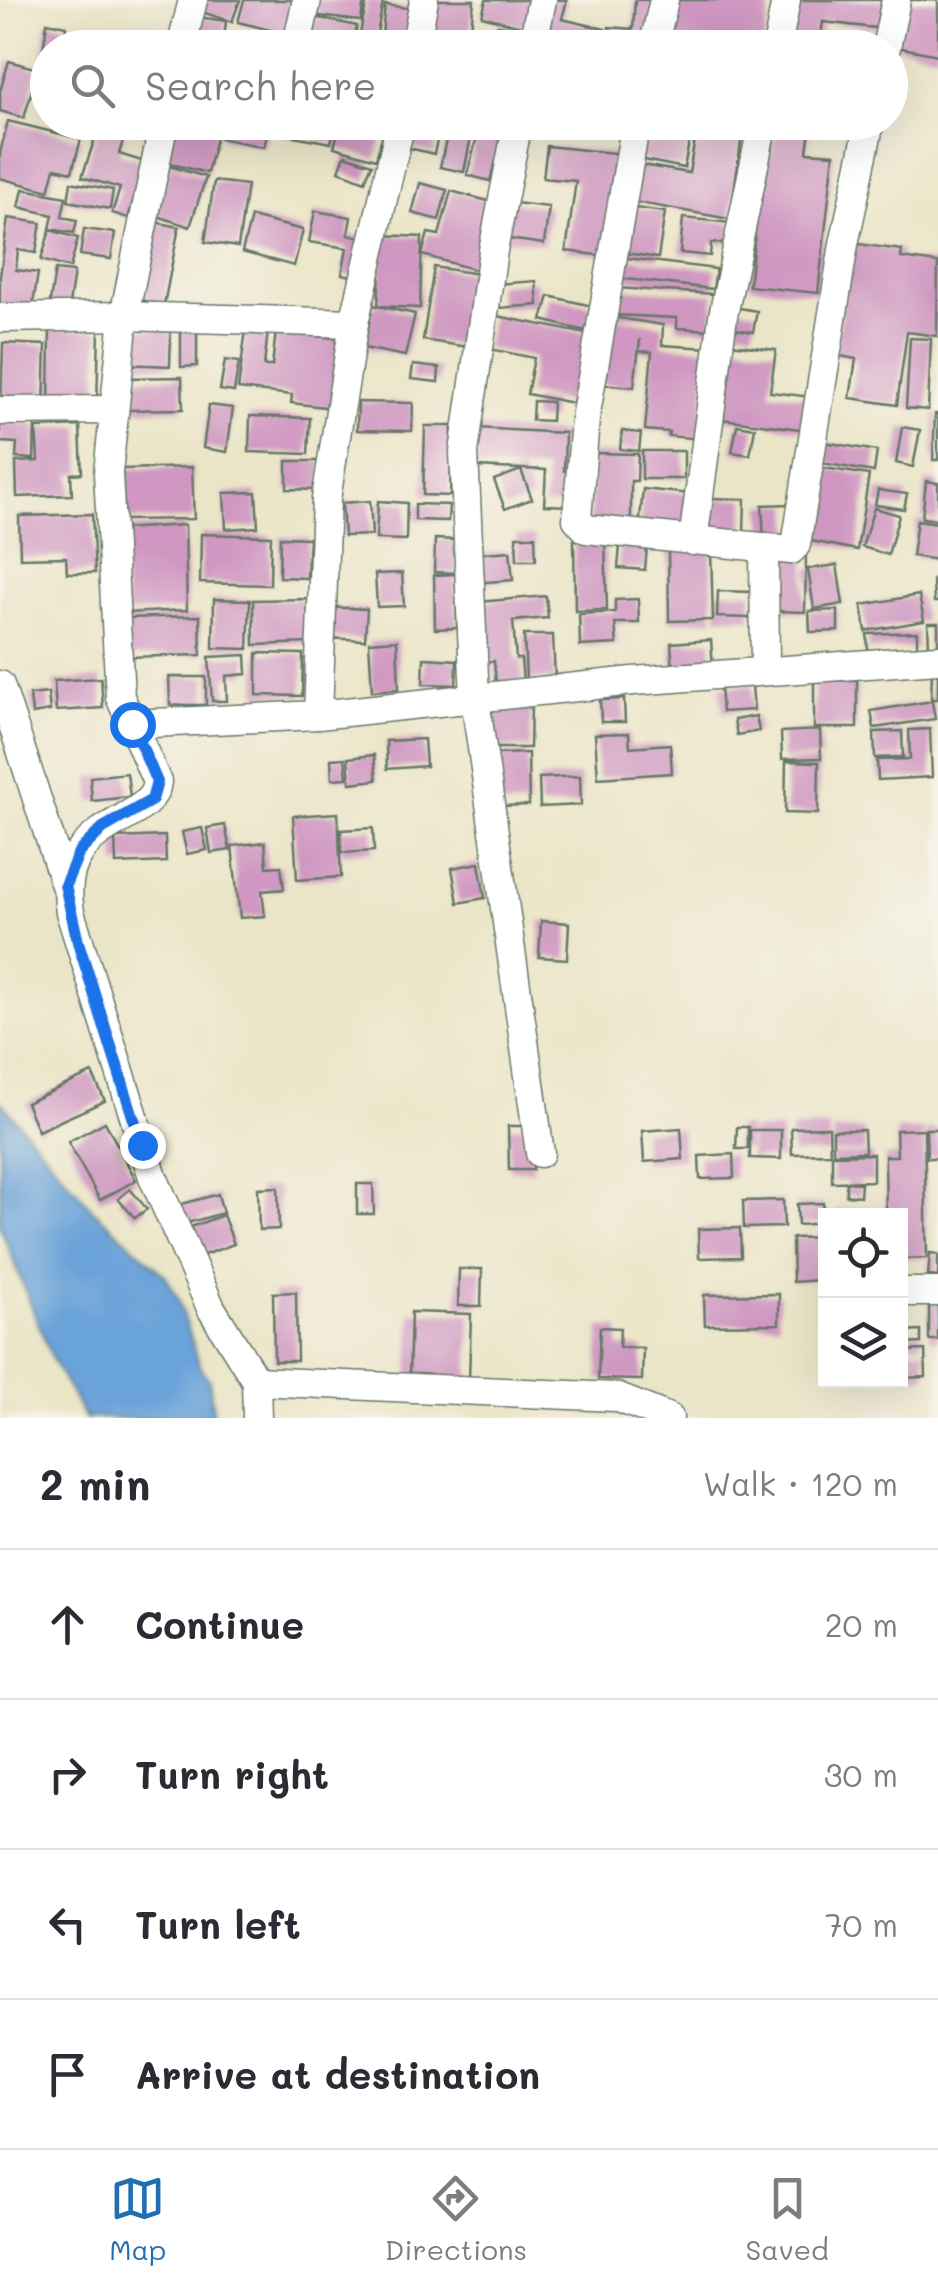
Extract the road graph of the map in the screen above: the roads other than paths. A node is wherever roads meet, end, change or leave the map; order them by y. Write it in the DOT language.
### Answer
graph roads {
  1 [pos="192,0"];
  2 [pos="306,0"];
  3 [pos="424,0"];
  4 [pos="542,0"];
  5 [pos="664,0"];
  6 [pos="786,0"];
  7 [pos="896,0"];
  8 [pos="185,30"];
  9 [pos="300,30"];
  10 [pos="418,30"];
  11 [pos="536,30"];
  12 [pos="657,30"];
  13 [pos="780,30"];
  14 [pos="890,30"];
  15 [pos="160,140"];
  16 [pos="396,140"];
  17 [pos="515,140"];
  18 [pos="633,140"];
  19 [pos="759,140"];
  20 [pos="866,140"];
  21 [pos="124,316"];
  22 [pos="0,318"];
  23 [pos="354,324"];
  24 [pos="114,410"];
  25 [pos="0,411"];
  26 [pos="693,540"];
  27 [pos="764,546"];
  28 [pos="938,659"];
  29 [pos="765,671"];
  30 [pos="0,685"];
  31 [pos="475,699"];
  32 [pos="318,715"];
  33 [pos="132,724"];
  34 [pos="65,885"];
  35 [pos="540,1153"];
  36 [pos="908,1292"];
  37 [pos="938,1292"];
  38 [pos="256,1380"];
  39 [pos="257,1418"];
  40 [pos="669,1418"];
  1 -- 8 [label="street"];
  2 -- 9 [label="street"];
  3 -- 10 [label="street"];
  4 -- 11 [label="street"];
  5 -- 12 [label="street"];
  6 -- 13 [label="street"];
  7 -- 14 [label="street"];
  15 -- 21 [label="street"];
  16 -- 23 [label="street"];
  17 -- 31 [label="street"];
  18 -- 26 [label="street"];
  19 -- 26 [label="street"];
  20 -- 27 [label="street"];
  21 -- 22 [label="street"];
  21 -- 23 [label="street"];
  21 -- 24 [label="street"];
  23 -- 32 [label="street"];
  24 -- 25 [label="street"];
  24 -- 33 [label="street"];
  26 -- 27 [label="street"];
  27 -- 29 [label="street"];
  28 -- 29 [label="street"];
  29 -- 31 [label="street"];
  30 -- 34 [label="street"];
  31 -- 32 [label="street"];
  31 -- 35 [label="street"];
  32 -- 33 [label="street"];
  33 -- 34 [label="street"];
  34 -- 38 [label="street"];
  36 -- 37 [label="street"];
  38 -- 39 [label="street"];
  38 -- 40 [label="street"];
}
